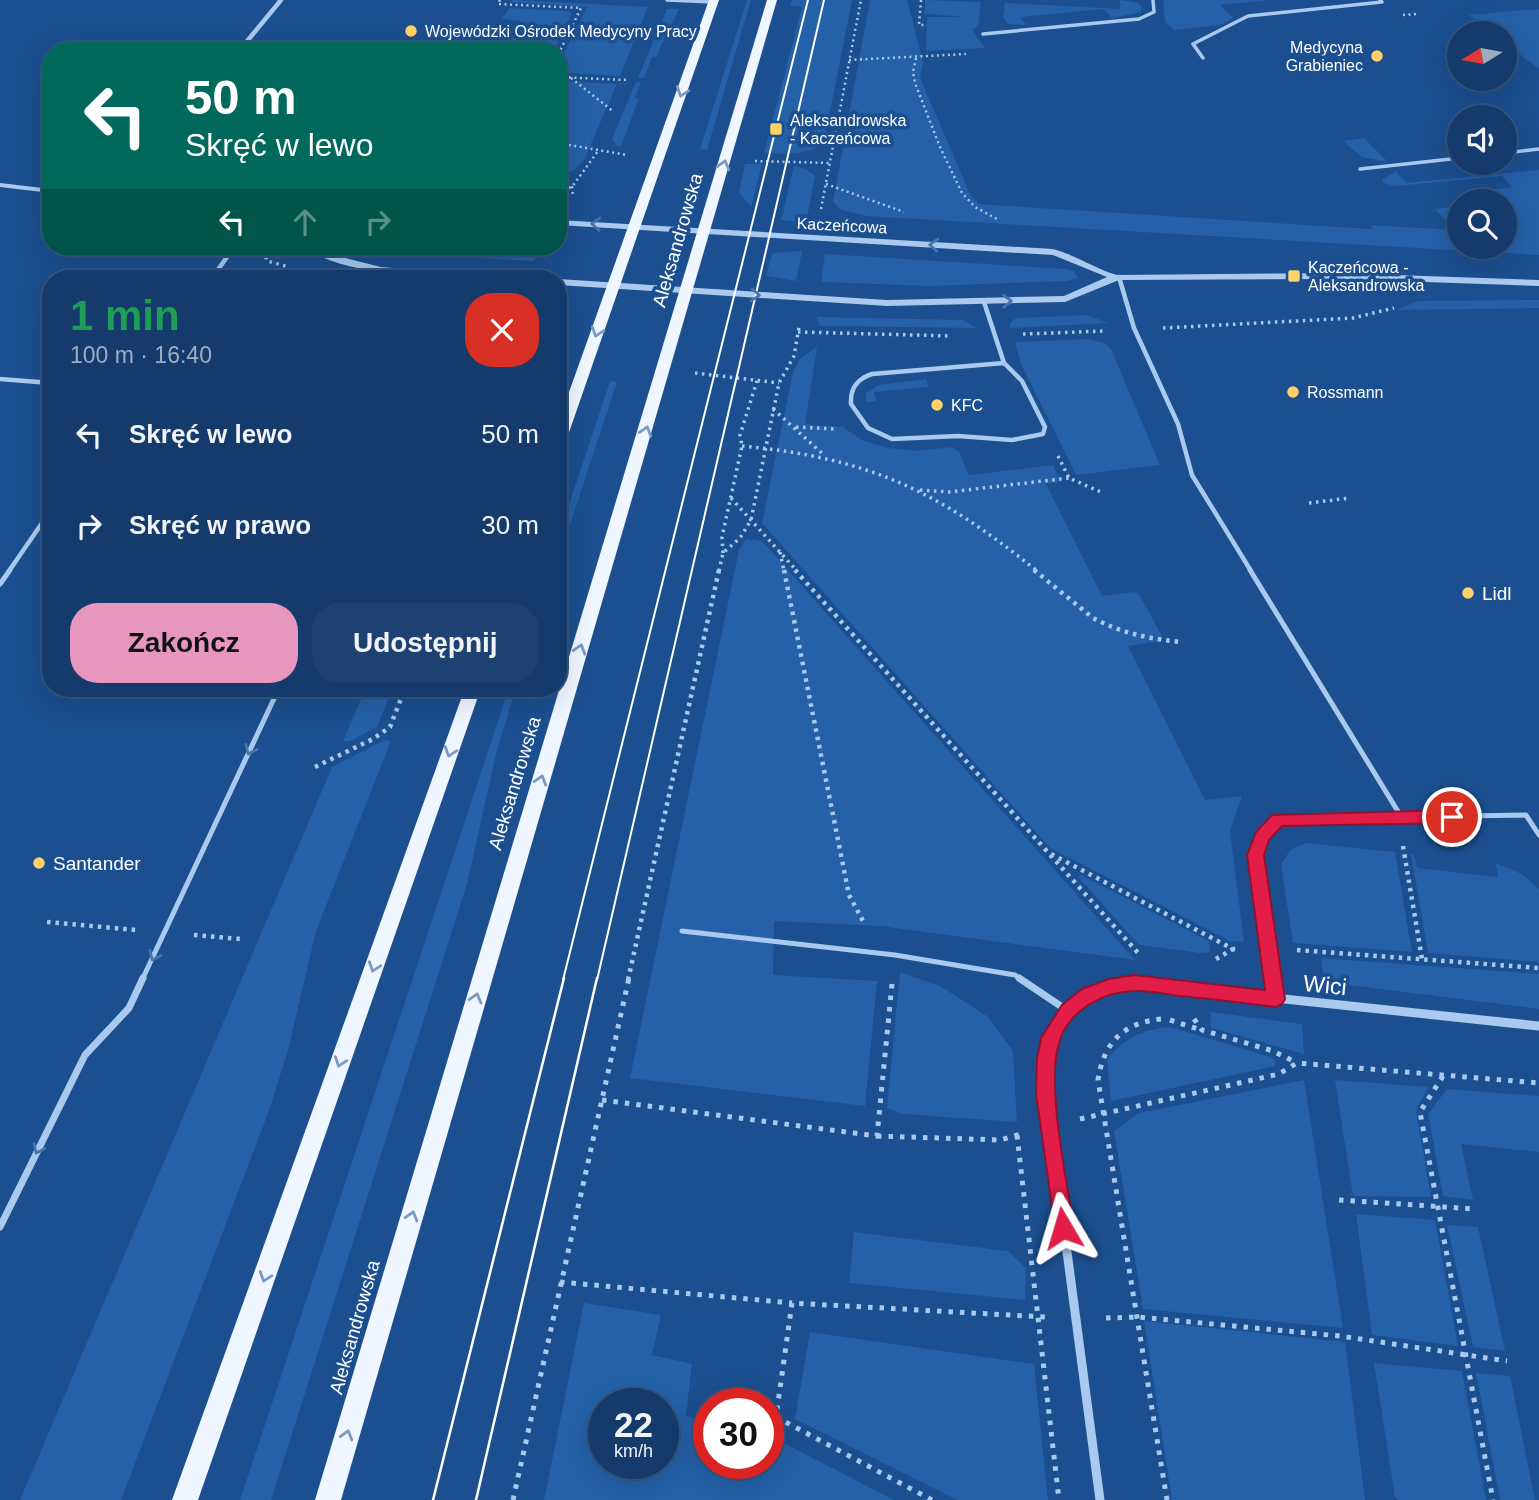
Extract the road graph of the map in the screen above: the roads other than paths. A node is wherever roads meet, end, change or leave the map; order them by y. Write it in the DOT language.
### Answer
graph roads {
  1 [pos="281,0"];
  2 [pos="667,0"];
  3 [pos="772,0"];
  4 [pos="1153,0"];
  5 [pos="1380,0"];
  6 [pos="714,1"];
  7 [pos="983,34"];
  8 [pos="246,42"];
  9 [pos="1203,58"];
  10 [pos="1539,149"];
  11 [pos="1517,152"];
  12 [pos="1447,159"];
  13 [pos="1360,169"];
  14 [pos="0,185"];
  15 [pos="42,190"];
  16 [pos="567,223"];
  17 [pos="634,227"];
  18 [pos="705,231"];
  19 [pos="334,256"];
  20 [pos="414,270"];
  21 [pos="1119,277"];
  22 [pos="567,282"];
  23 [pos="1539,283"];
  24 [pos="614,285"];
  25 [pos="687,291"];
  26 [pos="984,302"];
  27 [pos="1004,363"];
  28 [pos="0,379"];
  29 [pos="42,382"];
  30 [pos="567,418"];
  31 [pos="42,523"];
  32 [pos="0,584"];
  33 [pos="567,695"];
  34 [pos="275,697"];
  35 [pos="469,697"];
  36 [pos="566,697"];
  37 [pos="1402,818"];
  38 [pos="1539,835"];
  39 [pos="682,931"];
  40 [pos="1276,999"];
  41 [pos="1068,1011"];
  42 [pos="1539,1026"];
  43 [pos="0,1227"];
  44 [pos="186,1500"];
  45 [pos="328,1500"];
  46 [pos="1100,1500"];
  1 -- 8 [label="street"];
  2 -- 6 [label="lane"];
  18 -- 3 [label="main road, Aleksandrowska, one-way"];
  4 -- 7 [label="lane"];
  5 -- 9 [label="lane"];
  6 -- 17 [label="main road, Aleksandrowska, one-way"];
  10 -- 11 [label="lane"];
  12 -- 13 [label="lane"];
  14 -- 15 [label="street"];
  17 -- 16 [label="street, Kaczeńcowa, one-way"];
  17 -- 18 [label="street, Kaczeńcowa"];
  17 -- 24 [label="main road, Aleksandrowska"];
  21 -- 18 [label="street, Kaczeńcowa, one-way"];
  18 -- 25 [label="main road, Aleksandrowska"];
  19 -- 20 [label="street"];
  21 -- 23 [label="street, Kaczeńcowa"];
  26 -- 21 [label="street, Kaczeńcowa, one-way"];
  21 -- 37 [label="lane"];
  22 -- 24 [label="street, Kaczeńcowa"];
  24 -- 25 [label="street, Kaczeńcowa"];
  24 -- 30 [label="main road, Aleksandrowska, one-way"];
  25 -- 26 [label="street, Kaczeńcowa, one-way"];
  33 -- 25 [label="main road, Aleksandrowska, one-way"];
  26 -- 27 [label="lane"];
  27 -- 27 [label="lane"];
  28 -- 29 [label="lane"];
  31 -- 32 [label="lane"];
  34 -- 43 [label="lane, one-way"];
  35 -- 44 [label="main road, one-way"];
  45 -- 36 [label="main road, Aleksandrowska, one-way"];
  37 -- 38 [label="lane"];
  37 -- 40 [label="lane"];
  39 -- 41 [label="lane"];
  40 -- 41 [label="street, Wici"];
  40 -- 42 [label="street, Wici"];
  41 -- 46 [label="street, Wici"];
}
